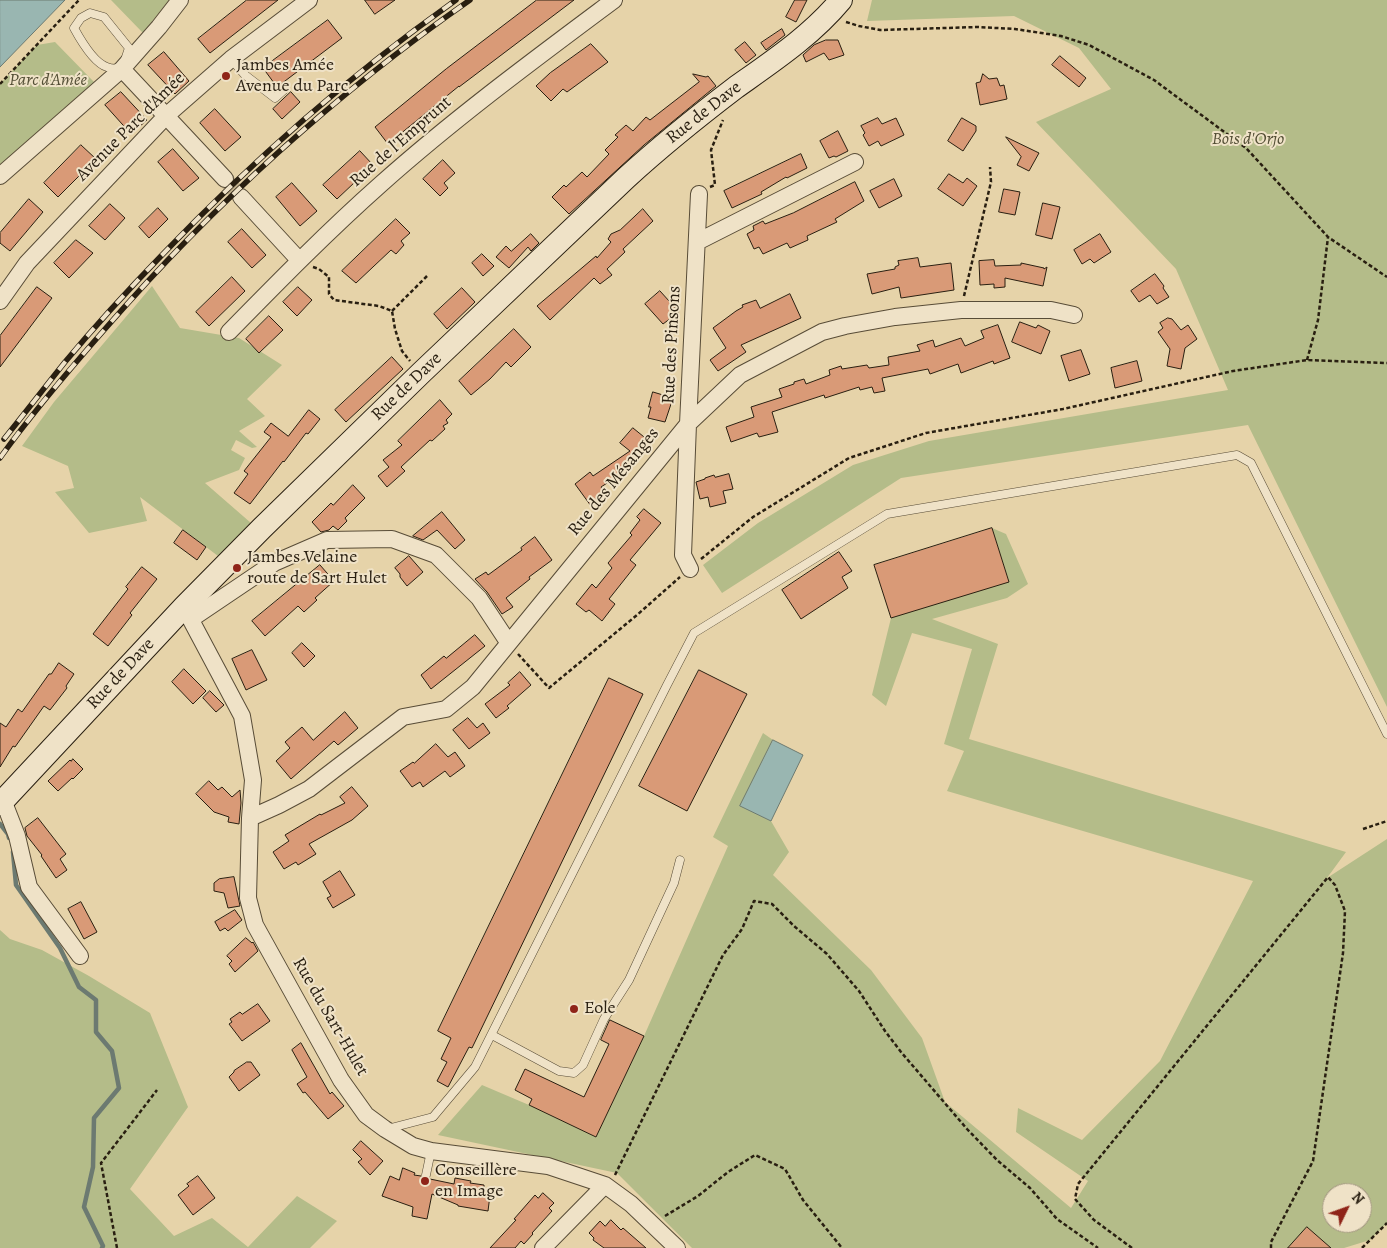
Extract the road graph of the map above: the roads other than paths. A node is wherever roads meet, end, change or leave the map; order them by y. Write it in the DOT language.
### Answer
graph roads {
  1 [pos="180,0"];
  2 [pos="309,0"];
  3 [pos="614,0"];
  4 [pos="834,8"];
  5 [pos="231,59"];
  6 [pos="122,69"];
  7 [pos="284,90"];
  8 [pos="167,115"];
  9 [pos="855,162"];
  10 [pos="0,176"];
  11 [pos="225,179"];
  12 [pos="699,194"];
  13 [pos="241,197"];
  14 [pos="697,242"];
  15 [pos="299,260"];
  16 [pos="2,293"];
  17 [pos="1074,315"];
  18 [pos="229,332"];
  19 [pos="688,424"];
  20 [pos="690,569"];
  21 [pos="187,613"];
  22 [pos="508,642"];
  23 [pos="1387,734"];
  24 [pos="2,802"];
  25 [pos="250,818"];
  26 [pos="680,860"];
  27 [pos="80,956"];
  28 [pos="492,1035"];
  29 [pos="385,1129"];
  30 [pos="431,1151"];
  31 [pos="426,1175"];
  32 [pos="605,1185"];
  33 [pos="543,1248"];
  34 [pos="676,1248"];
  1 -- 6 [label="street"];
  2 -- 5 [label="street, Avenue Parc d'Amée"];
  3 -- 15 [label="street, Rue de l'Emprunt"];
  4 -- 21 [label="main road, Rue de Dave"];
  5 -- 7 [label="lane"];
  5 -- 8 [label="street, Avenue Parc d'Amée"];
  6 -- 6 [label="lane"];
  6 -- 8 [label="street"];
  6 -- 10 [label="street"];
  8 -- 11 [label="street"];
  8 -- 16 [label="street, Avenue Parc d'Amée"];
  9 -- 14 [label="street"];
  12 -- 14 [label="street, Rue des Pinsons"];
  13 -- 15 [label="street"];
  14 -- 19 [label="street, Rue des Pinsons"];
  15 -- 18 [label="street, Rue de l'Emprunt"];
  17 -- 19 [label="street, Rue des Mésanges"];
  19 -- 20 [label="street, Rue des Pinsons"];
  19 -- 22 [label="street, Rue des Mésanges"];
  21 -- 22 [label="street"];
  21 -- 24 [label="main road, Rue de Dave"];
  21 -- 25 [label="street, Rue du Sart-Hulet"];
  22 -- 25 [label="street, Rue des Mésanges"];
  23 -- 28 [label="lane"];
  24 -- 27 [label="street"];
  25 -- 29 [label="street, Rue du Sart-Hulet"];
  26 -- 28 [label="lane"];
  28 -- 29 [label="lane"];
  29 -- 30 [label="street, Rue du Sart-Hulet"];
  30 -- 31 [label="lane"];
  30 -- 32 [label="street, Rue du Sart-Hulet"];
  32 -- 33 [label="street"];
  32 -- 34 [label="street, Rue du Sart-Hulet"];
}
